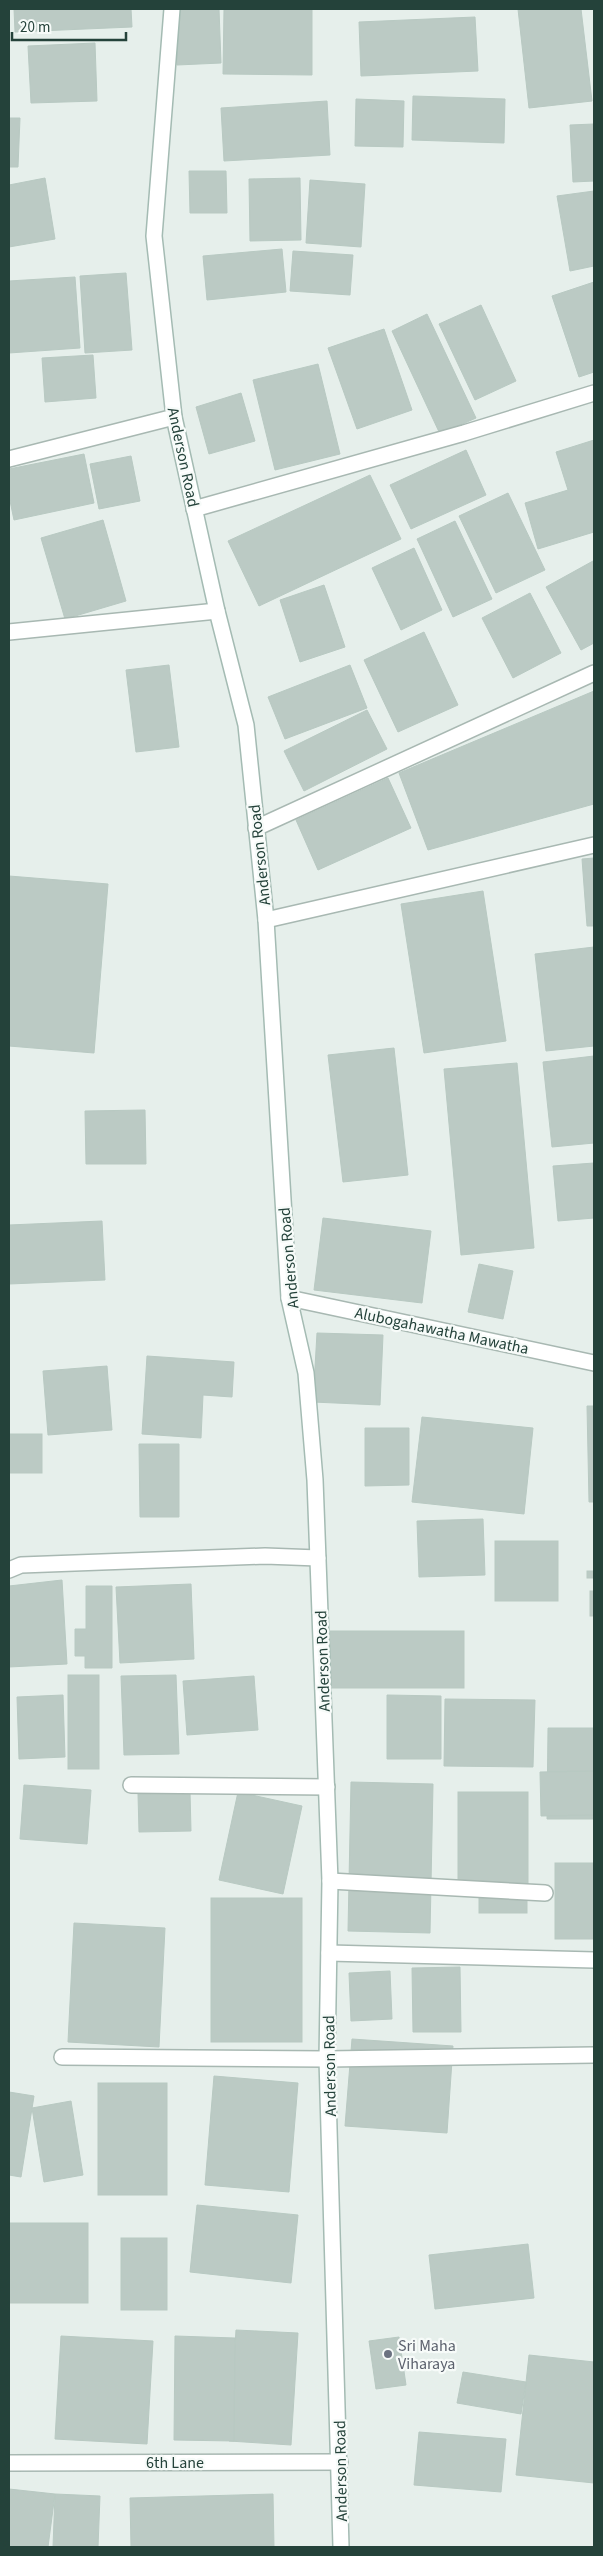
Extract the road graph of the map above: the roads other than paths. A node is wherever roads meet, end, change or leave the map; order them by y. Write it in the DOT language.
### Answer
graph roads {
  1 [pos="172,9"];
  2 [pos="594,393"];
  3 [pos="174,417"];
  4 [pos="9,459"];
  5 [pos="194,509"];
  6 [pos="217,611"];
  7 [pos="9,632"];
  8 [pos="594,673"];
  9 [pos="256,828"];
  10 [pos="594,845"];
  11 [pos="266,920"];
  12 [pos="289,1298"];
  13 [pos="594,1363"];
  14 [pos="318,1558"];
  15 [pos="9,1570"];
  16 [pos="130,1785"];
  17 [pos="327,1787"];
  18 [pos="330,1881"];
  19 [pos="545,1893"];
  20 [pos="329,1954"];
  21 [pos="594,1960"];
  22 [pos="594,2055"];
  23 [pos="62,2058"];
  24 [pos="327,2059"];
  25 [pos="340,2462"];
  26 [pos="9,2463"];
  27 [pos="341,2547"];
  1 -- 3 [label="street, Anderson Road"];
  2 -- 5 [label="street"];
  3 -- 4 [label="street"];
  3 -- 5 [label="street, Anderson Road"];
  5 -- 6 [label="street, Anderson Road"];
  6 -- 7 [label="street"];
  6 -- 9 [label="street, Anderson Road"];
  8 -- 9 [label="street"];
  9 -- 11 [label="street, Anderson Road"];
  10 -- 11 [label="street"];
  11 -- 12 [label="street, Anderson Road"];
  12 -- 13 [label="street, Alubogahawatha Mawatha"];
  12 -- 14 [label="street, Anderson Road"];
  14 -- 15 [label="street"];
  14 -- 17 [label="street, Anderson Road"];
  16 -- 17 [label="street"];
  17 -- 18 [label="street, Anderson Road"];
  18 -- 19 [label="street"];
  18 -- 20 [label="street, Anderson Road"];
  20 -- 21 [label="street"];
  20 -- 24 [label="street, Anderson Road"];
  22 -- 24 [label="street"];
  23 -- 24 [label="street"];
  24 -- 25 [label="street, Anderson Road"];
  25 -- 26 [label="street, 6th Lane"];
  25 -- 27 [label="street, Anderson Road"];
}
